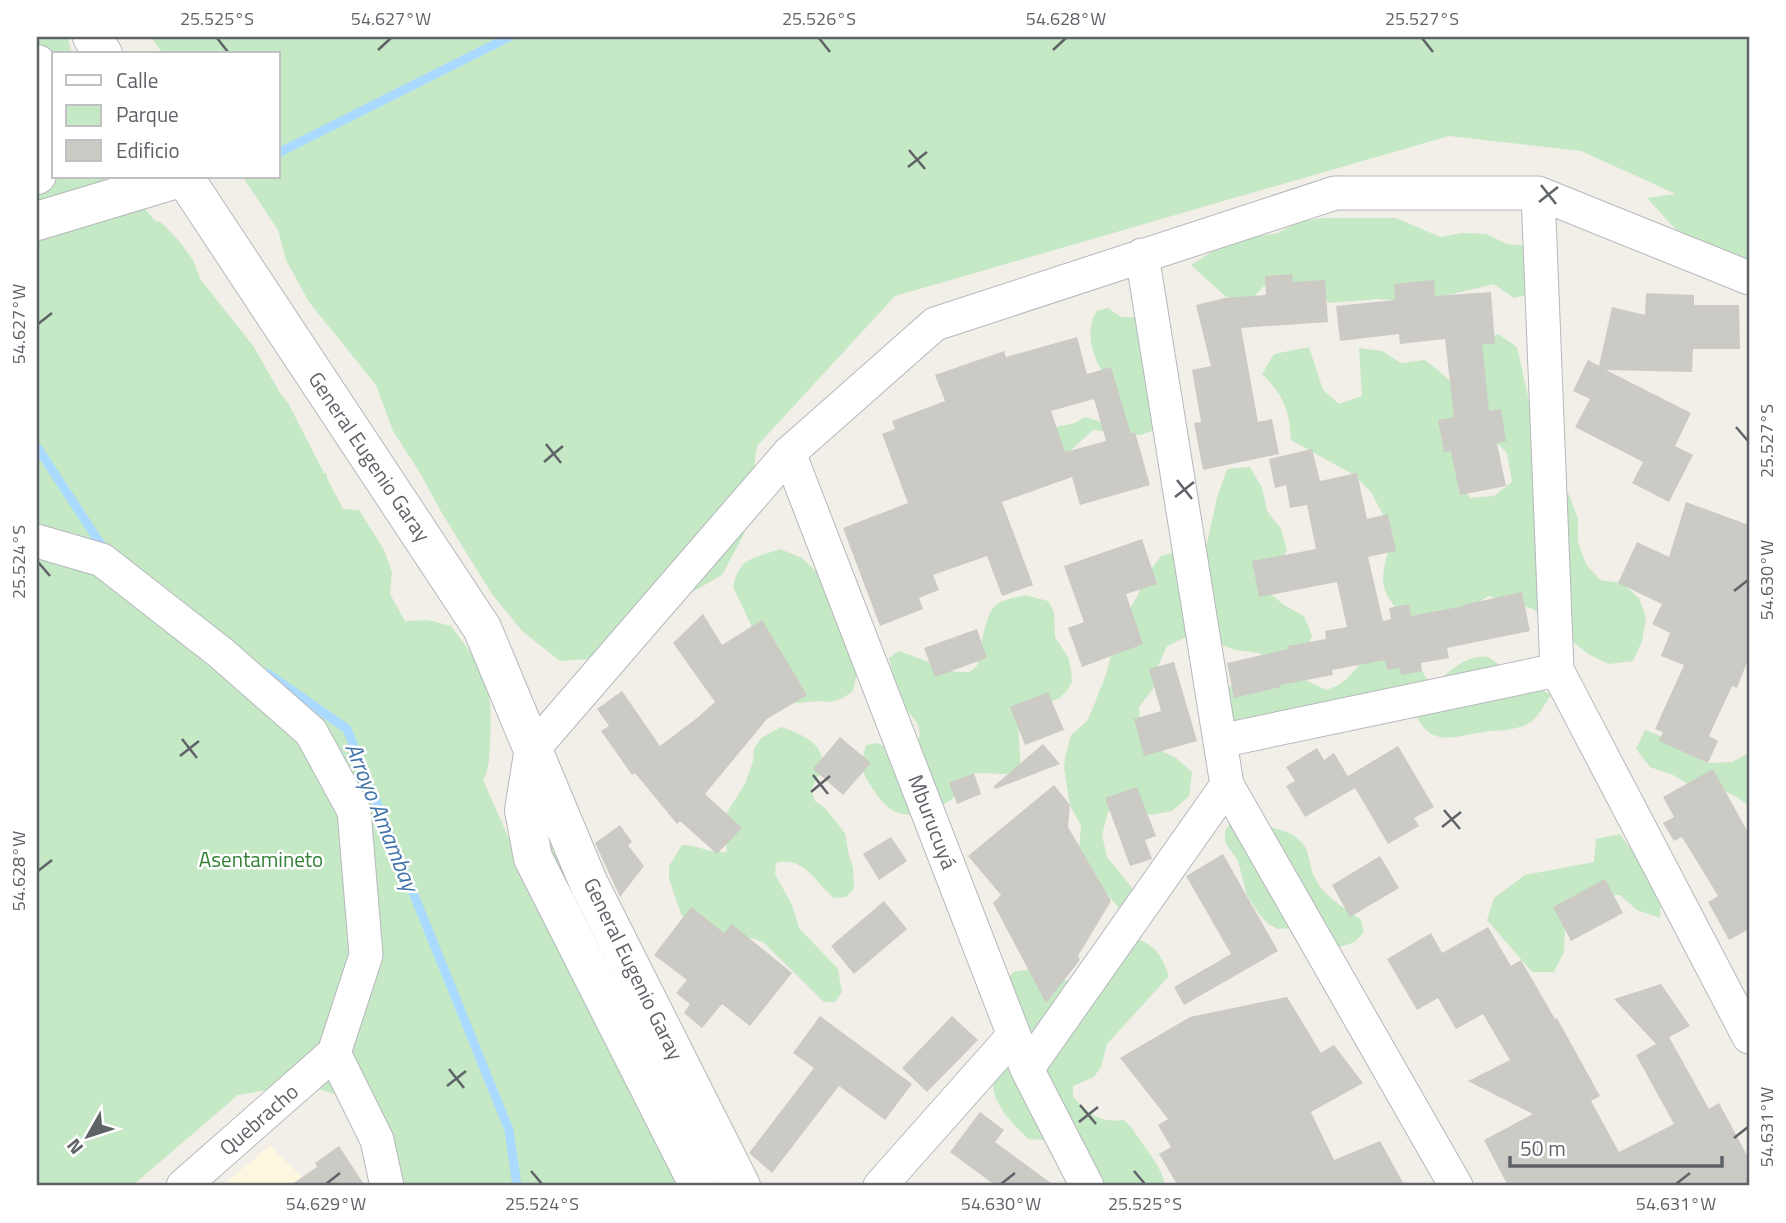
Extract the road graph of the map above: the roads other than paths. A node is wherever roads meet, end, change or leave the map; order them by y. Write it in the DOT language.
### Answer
graph roads {
  1 [pos="92,37"];
  2 [pos="102,52"];
  3 [pos="37,64"];
  4 [pos="37,174"];
  5 [pos="180,178"];
  6 [pos="184,178"];
  7 [pos="1538,194"];
  8 [pos="37,221"];
  9 [pos="1142,255"];
  10 [pos="1749,278"];
  11 [pos="789,453"];
  12 [pos="37,541"];
  13 [pos="1558,670"];
  14 [pos="1220,741"];
  15 [pos="534,748"];
  16 [pos="1227,785"];
  17 [pos="1740,996"];
  18 [pos="1014,1035"];
  19 [pos="1749,1037"];
  20 [pos="334,1053"];
  21 [pos="1027,1069"];
  22 [pos="183,1186"];
  23 [pos="387,1186"];
  24 [pos="699,1186"];
  25 [pos="741,1186"];
  26 [pos="880,1186"];
  27 [pos="1087,1186"];
  28 [pos="1456,1186"];
  1 -- 2 [label="street"];
  3 -- 4 [label="street"];
  5 -- 8 [label="street"];
  6 -- 15 [label="street, General Eugenio Garay"];
  7 -- 9 [label="street"];
  7 -- 10 [label="street"];
  7 -- 13 [label="street"];
  9 -- 11 [label="street"];
  9 -- 14 [label="street"];
  11 -- 15 [label="street"];
  11 -- 18 [label="street, Mburucuyá"];
  12 -- 20 [label="street"];
  13 -- 14 [label="street"];
  13 -- 17 [label="street"];
  14 -- 16 [label="street"];
  15 -- 24 [label="street, General Eugenio Garay"];
  15 -- 25 [label="street, General Eugenio Garay"];
  16 -- 21 [label="street"];
  16 -- 28 [label="street"];
  17 -- 19 [label="street"];
  18 -- 21 [label="street, Mburucuyá"];
  18 -- 26 [label="street"];
  20 -- 22 [label="street, Quebracho"];
  20 -- 23 [label="street"];
  21 -- 27 [label="street, Mburucuyá"];
}
